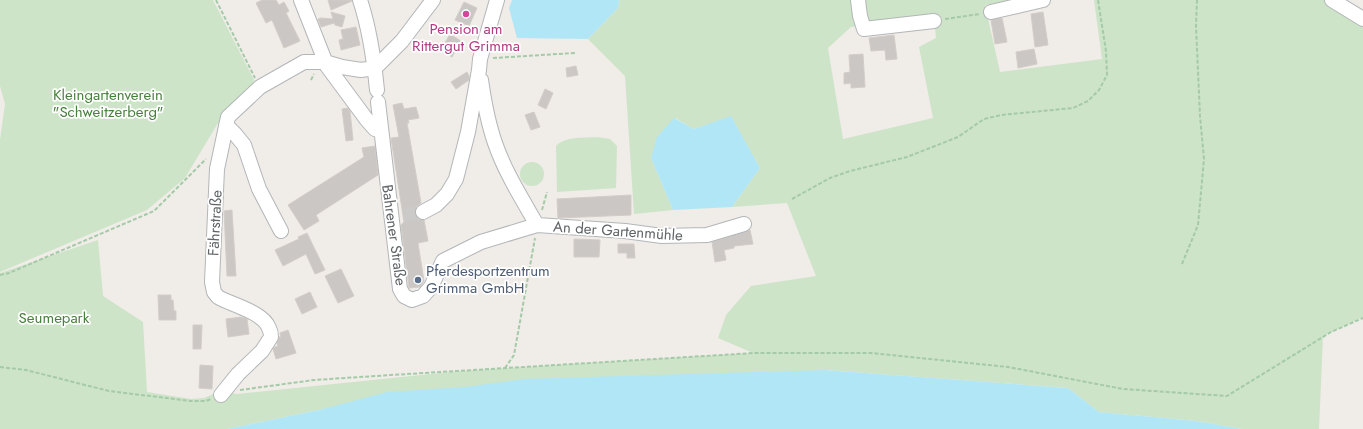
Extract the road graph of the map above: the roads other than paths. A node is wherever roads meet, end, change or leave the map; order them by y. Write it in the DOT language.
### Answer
graph roads {
  1 [pos="301,0"];
  2 [pos="360,0"];
  3 [pos="433,0"];
  4 [pos="496,0"];
  5 [pos="858,0"];
  6 [pos="1043,0"];
  7 [pos="1332,0"];
  8 [pos="991,12"];
  9 [pos="1363,19"];
  10 [pos="934,20"];
  11 [pos="325,62"];
  12 [pos="479,64"];
  13 [pos="375,68"];
  14 [pos="226,125"];
  15 [pos="381,131"];
  16 [pos="423,212"];
  17 [pos="744,224"];
  18 [pos="537,225"];
  19 [pos="281,231"];
  20 [pos="221,395"];
  1 -- 11 [label="street"];
  2 -- 13 [label="street, Bahrener Straße"];
  3 -- 13 [label="street"];
  4 -- 12 [label="street"];
  5 -- 10 [label="street"];
  6 -- 8 [label="street"];
  7 -- 9 [label="street"];
  11 -- 13 [label="street"];
  11 -- 14 [label="street, Fährstraße"];
  11 -- 15 [label="street"];
  12 -- 16 [label="street"];
  12 -- 18 [label="street, An der Gartenmühle"];
  13 -- 15 [label="street, Bahrener Straße"];
  14 -- 19 [label="street"];
  14 -- 20 [label="street, Fährstraße"];
  15 -- 18 [label="street, Bahrener Straße"];
  17 -- 18 [label="street, An der Gartenmühle"];
}
